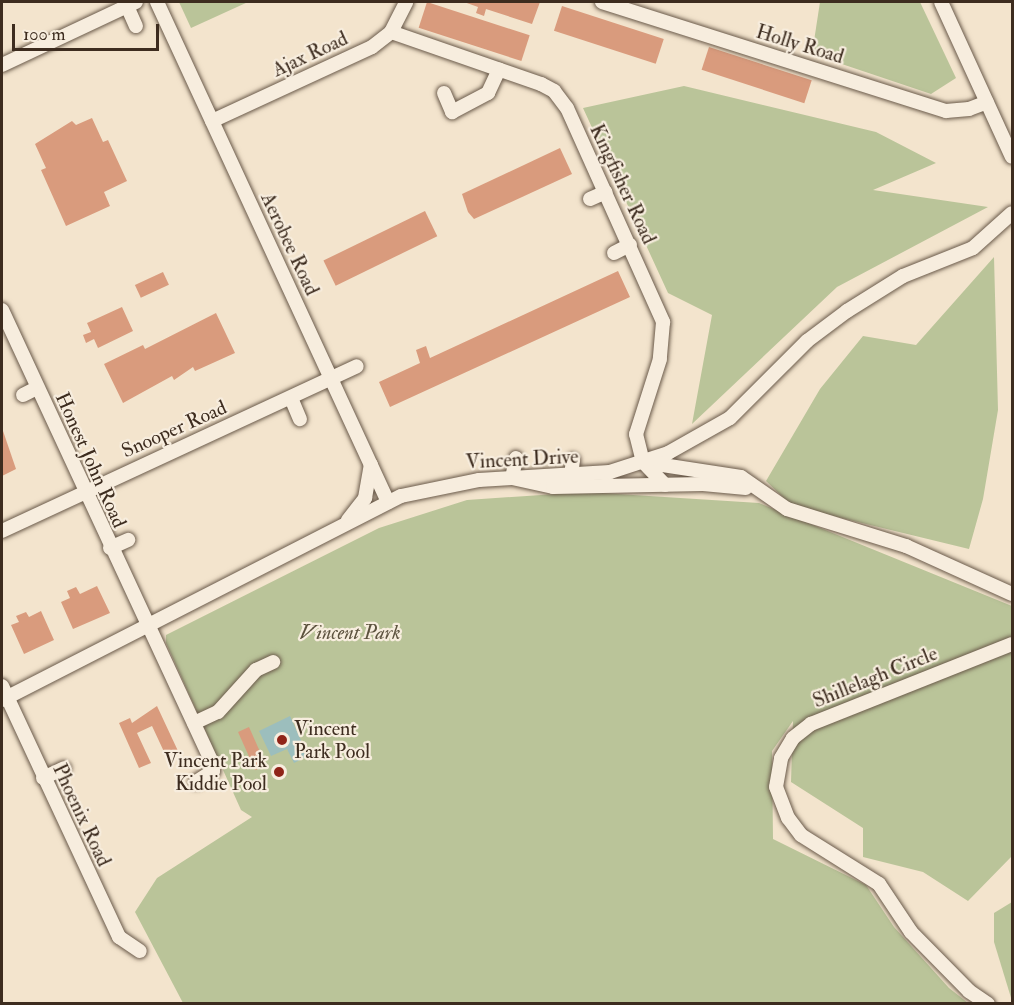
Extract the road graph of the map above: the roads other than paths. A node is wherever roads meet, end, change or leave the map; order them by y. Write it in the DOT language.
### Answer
graph roads {
  1 [pos="158,2"];
  2 [pos="406,2"];
  3 [pos="602,2"];
  4 [pos="941,2"];
  5 [pos="131,4"];
  6 [pos="136,26"];
  7 [pos="391,32"];
  8 [pos="2,65"];
  9 [pos="499,69"];
  10 [pos="444,93"];
  11 [pos="258,100"];
  12 [pos="987,102"];
  13 [pos="266,113"];
  14 [pos="212,121"];
  15 [pos="1012,157"];
  16 [pos="606,192"];
  17 [pos="590,199"];
  18 [pos="1012,213"];
  19 [pos="1006,225"];
  20 [pos="630,245"];
  21 [pos="614,253"];
  22 [pos="2,310"];
  23 [pos="357,366"];
  24 [pos="331,379"];
  25 [pos="37,388"];
  26 [pos="23,395"];
  27 [pos="291,398"];
  28 [pos="300,420"];
  29 [pos="516,458"];
  30 [pos="573,460"];
  31 [pos="643,462"];
  32 [pos="371,465"];
  33 [pos="571,476"];
  34 [pos="512,478"];
  35 [pos="665,485"];
  36 [pos="421,490"];
  37 [pos="84,492"];
  38 [pos="768,495"];
  39 [pos="388,502"];
  40 [pos="346,523"];
  41 [pos="2,531"];
  42 [pos="128,540"];
  43 [pos="110,548"];
  44 [pos="1012,594"];
  45 [pos="148,625"];
  46 [pos="1012,644"];
  47 [pos="273,662"];
  48 [pos="3,694"];
  49 [pos="194,723"];
  50 [pos="64,768"];
  51 [pos="43,777"];
  52 [pos="196,782"];
  53 [pos="140,951"];
  54 [pos="988,1004"];
  1 -- 14 [label="street, Aerobee Road"];
  2 -- 7 [label="street, Ajax Road"];
  3 -- 12 [label="street, Holly Road"];
  4 -- 12 [label="street"];
  5 -- 6 [label="street"];
  5 -- 8 [label="street"];
  7 -- 9 [label="street, Kingfisher Road"];
  7 -- 11 [label="street, Ajax Road"];
  9 -- 10 [label="street"];
  9 -- 16 [label="street, Kingfisher Road"];
  11 -- 13 [label="street"];
  11 -- 14 [label="street, Ajax Road"];
  12 -- 15 [label="street"];
  14 -- 24 [label="street, Aerobee Road"];
  16 -- 17 [label="street"];
  16 -- 20 [label="street, Kingfisher Road"];
  18 -- 19 [label="street, Vincent Drive"];
  19 -- 31 [label="street, Vincent Drive"];
  20 -- 21 [label="street"];
  20 -- 31 [label="street, Kingfisher Road"];
  22 -- 25 [label="street, Honest John Road"];
  23 -- 24 [label="street, Snooper Road"];
  24 -- 27 [label="street, Snooper Road"];
  24 -- 32 [label="street, Aerobee Road"];
  25 -- 26 [label="street"];
  25 -- 37 [label="street, Honest John Road"];
  27 -- 28 [label="street"];
  27 -- 37 [label="street, Snooper Road"];
  29 -- 34 [label="street"];
  30 -- 33 [label="street"];
  31 -- 33 [label="street, Vincent Drive"];
  31 -- 35 [label="street"];
  31 -- 38 [label="street"];
  32 -- 36 [label="street"];
  32 -- 39 [label="street, Aerobee Road"];
  32 -- 40 [label="street"];
  33 -- 34 [label="street, Vincent Drive"];
  34 -- 35 [label="street"];
  34 -- 36 [label="street, Vincent Drive"];
  35 -- 38 [label="street"];
  36 -- 39 [label="street, Vincent Drive"];
  37 -- 41 [label="street, Snooper Road"];
  37 -- 43 [label="street, Honest John Road"];
  38 -- 44 [label="street"];
  39 -- 40 [label="street, Vincent Drive"];
  40 -- 45 [label="street, Vincent Drive"];
  42 -- 43 [label="street"];
  43 -- 45 [label="street, Honest John Road"];
  45 -- 48 [label="street, Vincent Drive"];
  45 -- 49 [label="street, Honest John Road"];
  46 -- 54 [label="street, Shillelagh Circle"];
  47 -- 49 [label="street"];
  48 -- 51 [label="street, Phoenix Road"];
  49 -- 52 [label="street, Honest John Road"];
  50 -- 51 [label="street"];
  51 -- 53 [label="street, Phoenix Road"];
}
